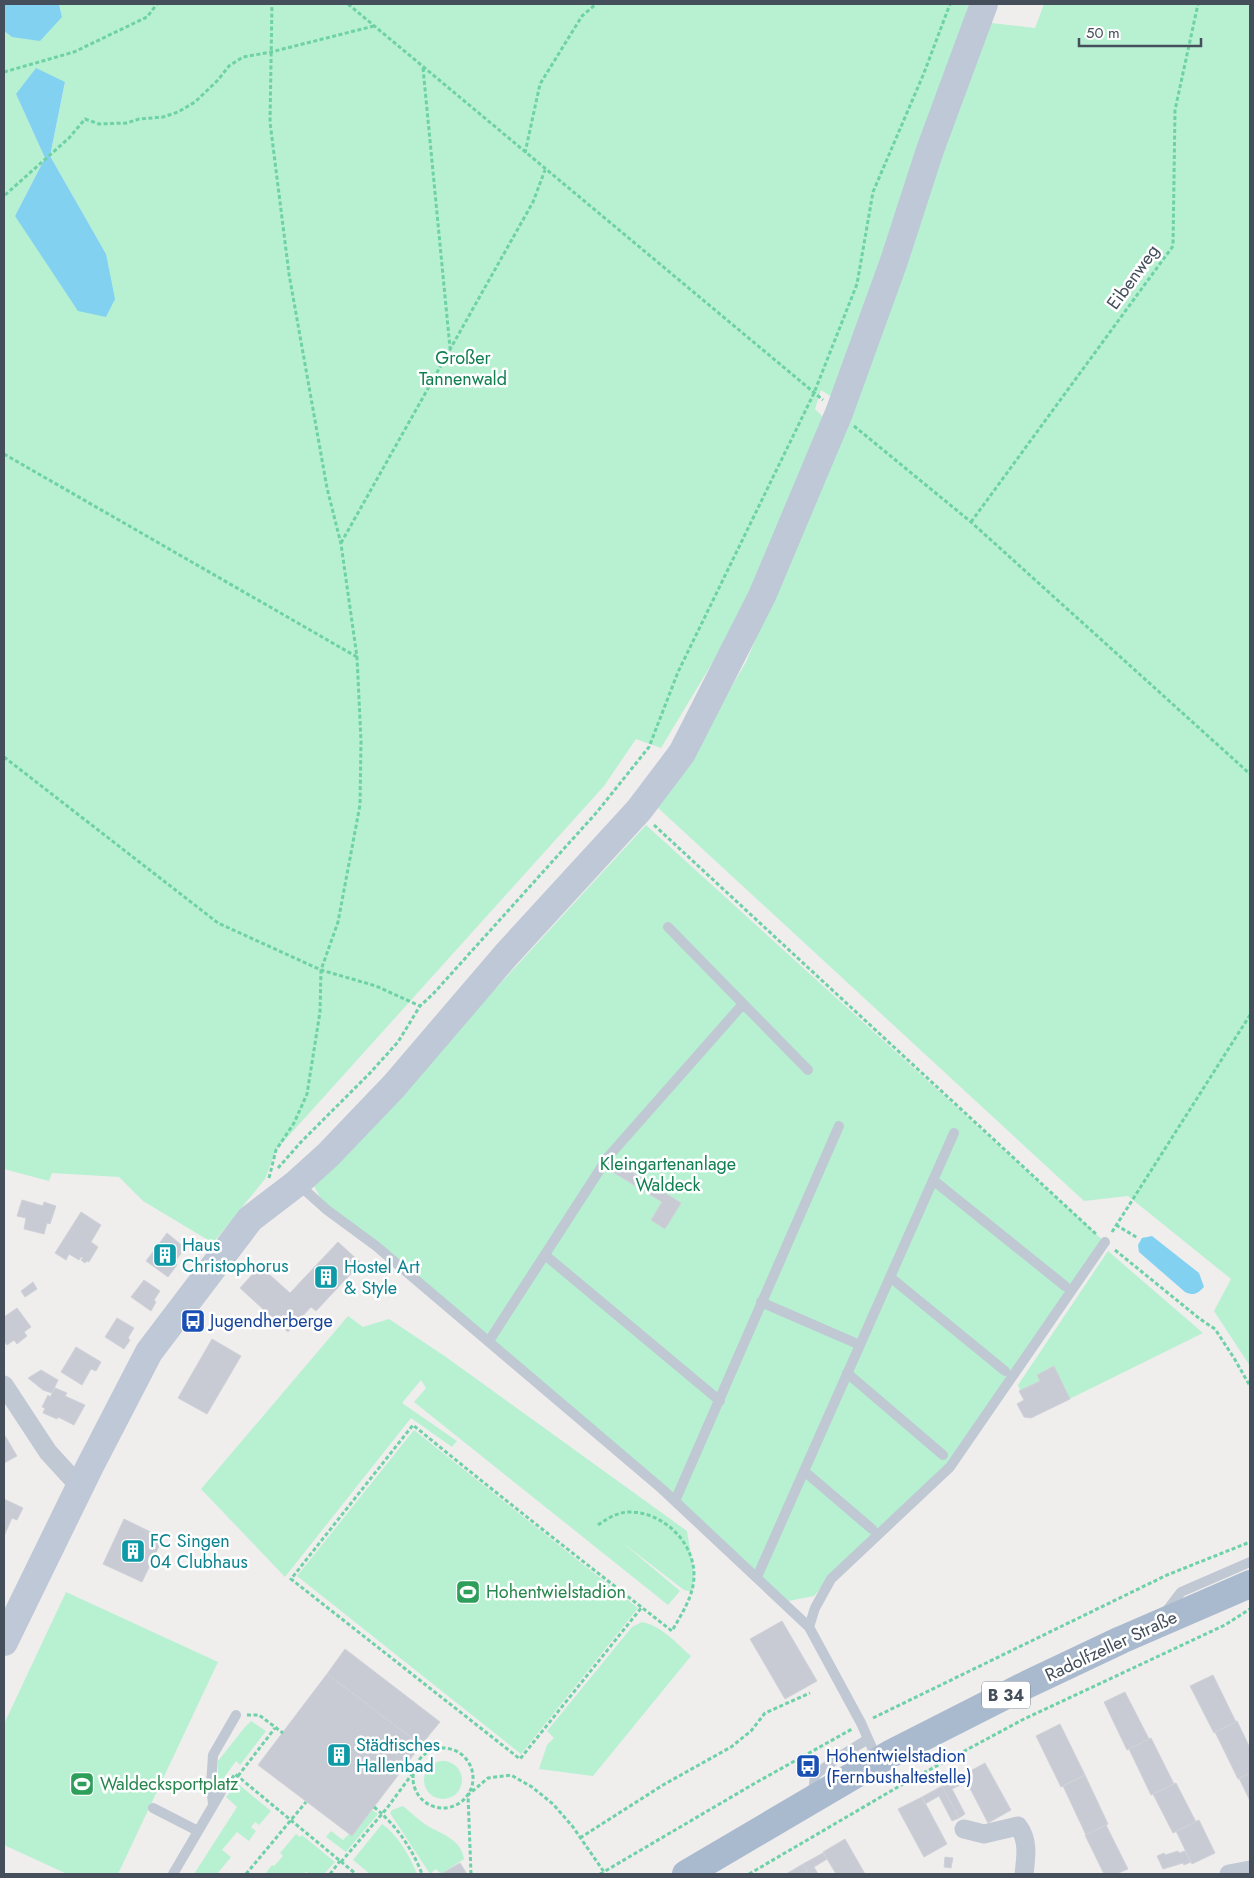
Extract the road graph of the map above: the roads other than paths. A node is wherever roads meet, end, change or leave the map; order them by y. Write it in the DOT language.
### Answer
graph roads {
  1 [pos="984,4"];
  2 [pos="668,927"];
  3 [pos="743,1004"];
  4 [pos="808,1070"];
  5 [pos="839,1126"];
  6 [pos="954,1133"];
  7 [pos="933,1180"];
  8 [pos="297,1183"];
  9 [pos="1105,1242"];
  10 [pos="545,1255"];
  11 [pos="890,1277"];
  12 [pos="1065,1286"];
  13 [pos="761,1302"];
  14 [pos="488,1341"];
  15 [pos="860,1345"];
  16 [pos="1004,1371"];
  17 [pos="848,1374"];
  18 [pos="4,1385"];
  19 [pos="720,1401"];
  20 [pos="943,1455"];
  21 [pos="804,1471"];
  22 [pos="80,1487"];
  23 [pos="675,1501"];
  24 [pos="872,1529"];
  25 [pos="1250,1562"];
  26 [pos="757,1577"];
  27 [pos="1250,1584"];
  28 [pos="1156,1625"];
  29 [pos="809,1627"];
  30 [pos="4,1642"];
  31 [pos="236,1716"];
  32 [pos="873,1750"];
  33 [pos="221,1792"];
  34 [pos="213,1804"];
  35 [pos="153,1808"];
  36 [pos="964,1829"];
  37 [pos="198,1831"];
  38 [pos="1250,1870"];
  39 [pos="173,1874"];
  40 [pos="686,1874"];
  41 [pos="1024,1874"];
  42 [pos="1230,1874"];
  1 -- 8 [label="main road"];
  2 -- 3 [label="lane"];
  3 -- 4 [label="lane"];
  3 -- 10 [label="lane"];
  5 -- 13 [label="lane"];
  6 -- 7 [label="lane"];
  7 -- 11 [label="lane"];
  7 -- 12 [label="lane"];
  8 -- 14 [label="lane"];
  8 -- 22 [label="main road"];
  9 -- 29 [label="lane"];
  10 -- 14 [label="lane"];
  10 -- 19 [label="lane"];
  11 -- 15 [label="lane"];
  11 -- 16 [label="lane"];
  13 -- 15 [label="lane"];
  13 -- 19 [label="lane"];
  14 -- 23 [label="lane"];
  15 -- 17 [label="lane"];
  17 -- 20 [label="lane"];
  17 -- 21 [label="lane"];
  18 -- 22 [label="street"];
  19 -- 23 [label="lane"];
  21 -- 24 [label="lane"];
  21 -- 26 [label="lane"];
  22 -- 30 [label="main road"];
  23 -- 26 [label="lane"];
  25 -- 28 [label="lane"];
  26 -- 29 [label="lane"];
  27 -- 28 [label="main road, Radolfzeller Straße / B 34"];
  28 -- 32 [label="main road, Radolfzeller Straße / B 34"];
  29 -- 32 [label="lane"];
  31 -- 34 [label="lane"];
  32 -- 40 [label="main road, Radolfzeller Straße / B 34"];
  33 -- 34 [label="lane"];
  34 -- 37 [label="lane"];
  35 -- 37 [label="lane"];
  36 -- 41 [label="street"];
  37 -- 39 [label="lane"];
  38 -- 42 [label="street"];
}
